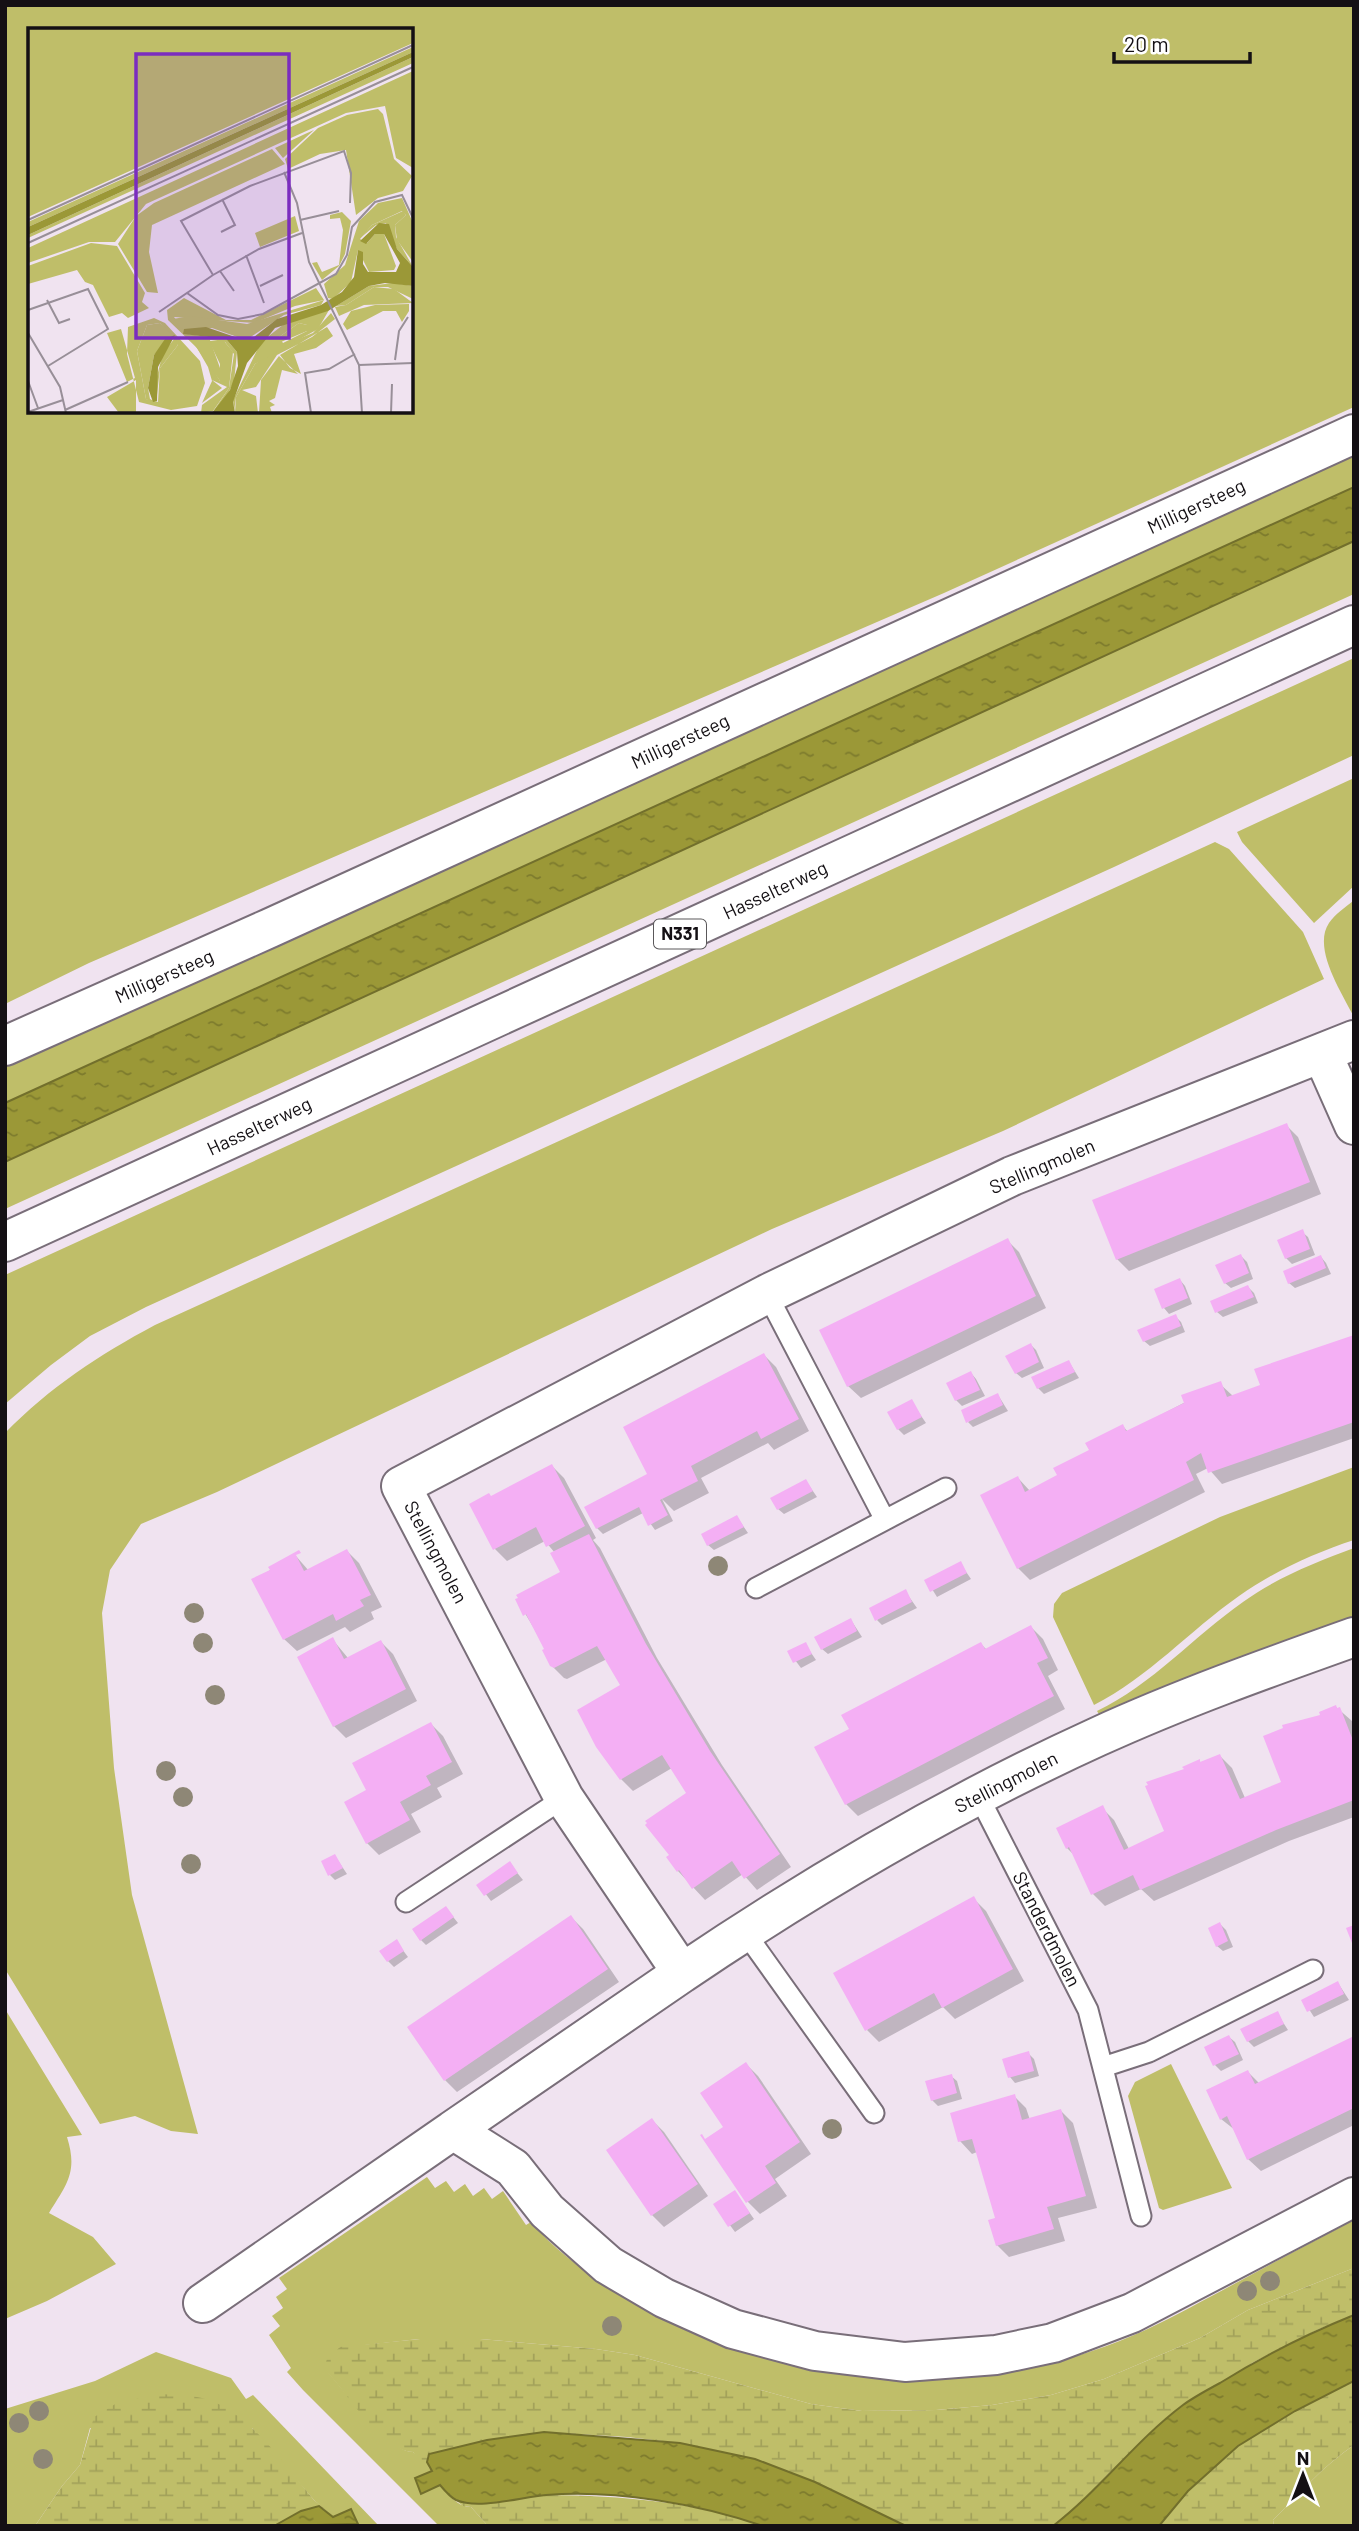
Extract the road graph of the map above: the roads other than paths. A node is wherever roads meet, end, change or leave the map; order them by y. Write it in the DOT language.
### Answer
graph roads {
  1 [pos="1354,434"];
  2 [pos="1354,625"];
  3 [pos="5,1046"];
  4 [pos="1338,1046"];
  5 [pos="1354,1125"];
  6 [pos="5,1242"];
  7 [pos="767,1294"];
  8 [pos="946,1488"];
  9 [pos="885,1520"];
  10 [pos="756,1588"];
  11 [pos="1354,1637"];
  12 [pos="978,1795"];
  13 [pos="564,1798"];
  14 [pos="407,1902"];
  15 [pos="744,1931"];
  16 [pos="1313,1970"];
  17 [pos="682,1973"];
  18 [pos="1103,2067"];
  19 [pos="874,2113"];
  20 [pos="453,2130"];
  21 [pos="1354,2197"];
  22 [pos="1141,2216"];
  23 [pos="203,2303"];
  1 -- 3 [label="street, Milligersteeg"];
  2 -- 6 [label="street, Hasselterweg / N331"];
  4 -- 5 [label="street"];
  4 -- 7 [label="street, Stellingmolen"];
  7 -- 9 [label="lane"];
  7 -- 13 [label="street, Stellingmolen"];
  8 -- 9 [label="lane"];
  9 -- 10 [label="lane"];
  11 -- 12 [label="street, Stellingmolen"];
  12 -- 15 [label="street, Stellingmolen"];
  12 -- 18 [label="lane, Standerdmolen"];
  13 -- 14 [label="lane"];
  13 -- 17 [label="street, Stellingmolen"];
  15 -- 17 [label="street, Stellingmolen"];
  15 -- 19 [label="lane"];
  16 -- 18 [label="lane"];
  17 -- 20 [label="street, Stellingmolen"];
  18 -- 22 [label="lane, Standerdmolen"];
  20 -- 21 [label="street"];
  20 -- 23 [label="street, Stellingmolen"];
}
